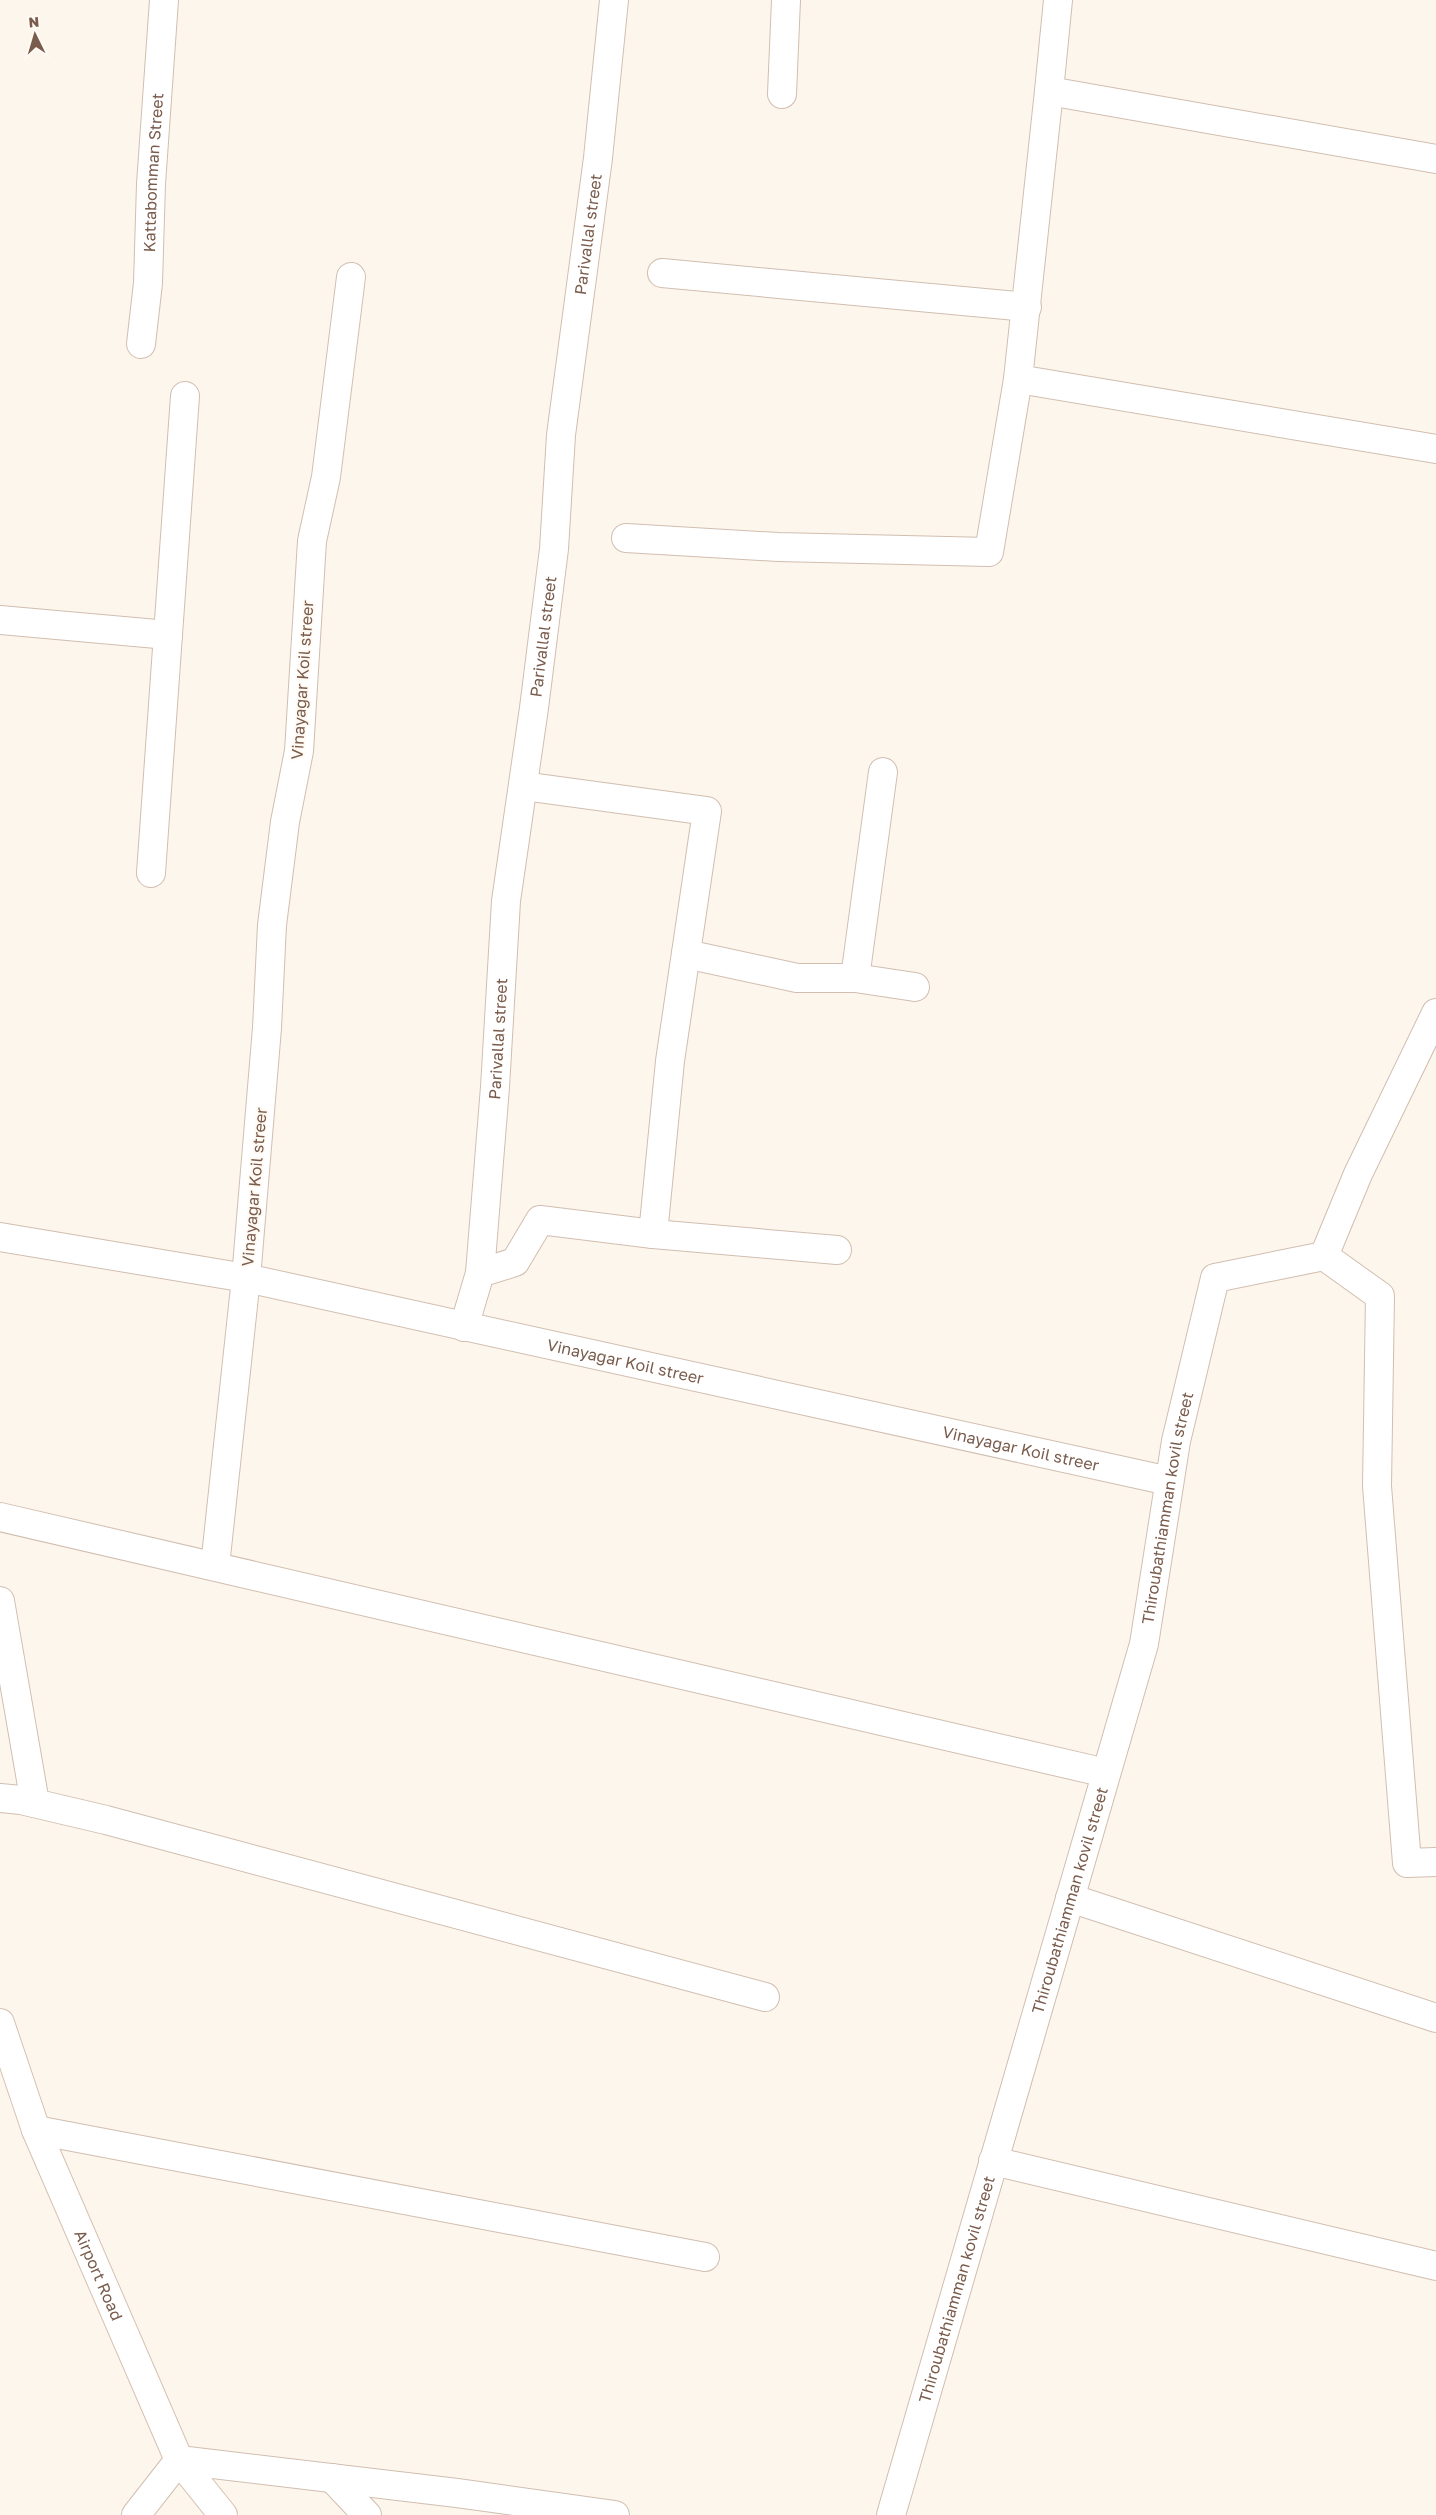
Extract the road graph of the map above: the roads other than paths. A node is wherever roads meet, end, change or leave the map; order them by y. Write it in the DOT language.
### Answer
graph roads {
  1 [pos="164,0"];
  2 [pos="614,0"];
  3 [pos="786,0"];
  4 [pos="1058,0"];
  5 [pos="1049,91"];
  6 [pos="782,94"];
  7 [pos="1436,159"];
  8 [pos="662,273"];
  9 [pos="351,277"];
  10 [pos="1027,307"];
  11 [pos="142,344"];
  12 [pos="1018,379"];
  13 [pos="185,396"];
  14 [pos="1436,450"];
  15 [pos="626,538"];
  16 [pos="0,620"];
  17 [pos="168,635"];
  18 [pos="883,772"];
  19 [pos="523,786"];
  20 [pos="151,874"];
  21 [pos="686,954"];
  22 [pos="855,978"];
  23 [pos="915,987"];
  24 [pos="1436,1013"];
  25 [pos="653,1234"];
  26 [pos="0,1237"];
  27 [pos="837,1250"];
  28 [pos="1324,1256"];
  29 [pos="480,1273"];
  30 [pos="246,1278"];
  31 [pos="464,1326"];
  32 [pos="1169,1482"];
  33 [pos="0,1517"];
  34 [pos="216,1566"];
  35 [pos="0,1601"];
  36 [pos="1106,1773"];
  37 [pos="0,1798"];
  38 [pos="35,1803"];
  39 [pos="1436,1862"];
  40 [pos="1070,1898"];
  41 [pos="765,1997"];
  42 [pos="1436,2018"];
  43 [pos="0,2023"];
  44 [pos="36,2130"];
  45 [pos="993,2161"];
  46 [pos="705,2257"];
  47 [pos="1436,2266"];
  48 [pos="179,2460"];
  49 [pos="332,2478"];
  50 [pos="136,2515"];
  51 [pos="223,2515"];
  52 [pos="367,2515"];
  53 [pos="615,2515"];
  54 [pos="891,2515"];
  1 -- 11 [label="street, Kattabomman Street"];
  2 -- 19 [label="street, Parivallal street"];
  3 -- 6 [label="street"];
  4 -- 5 [label="street"];
  5 -- 7 [label="street"];
  5 -- 10 [label="street"];
  8 -- 10 [label="street"];
  9 -- 30 [label="street, Vinayagar Koil streer"];
  10 -- 12 [label="street"];
  12 -- 14 [label="street"];
  12 -- 15 [label="street"];
  13 -- 17 [label="street"];
  16 -- 17 [label="street"];
  17 -- 20 [label="street"];
  18 -- 22 [label="street"];
  19 -- 21 [label="street"];
  19 -- 29 [label="street, Parivallal street"];
  21 -- 22 [label="street"];
  21 -- 25 [label="street"];
  22 -- 23 [label="street"];
  24 -- 28 [label="street"];
  25 -- 27 [label="street"];
  25 -- 29 [label="street"];
  26 -- 30 [label="street"];
  28 -- 32 [label="street, Thiroubathiamman kovil street"];
  28 -- 39 [label="street"];
  29 -- 31 [label="street, Parivallal street"];
  30 -- 31 [label="street, Vinayagar Koil streer"];
  30 -- 34 [label="street"];
  31 -- 32 [label="street, Vinayagar Koil streer"];
  32 -- 36 [label="street, Thiroubathiamman kovil street"];
  33 -- 34 [label="street"];
  34 -- 36 [label="street"];
  35 -- 38 [label="street"];
  36 -- 40 [label="street, Thiroubathiamman kovil street"];
  37 -- 38 [label="street"];
  38 -- 41 [label="street"];
  40 -- 42 [label="street"];
  40 -- 45 [label="street, Thiroubathiamman kovil street"];
  43 -- 44 [label="street, Airport Road"];
  44 -- 46 [label="street"];
  44 -- 48 [label="street, Airport Road"];
  45 -- 47 [label="street"];
  45 -- 54 [label="street, Thiroubathiamman kovil street"];
  48 -- 49 [label="street"];
  48 -- 50 [label="street"];
  48 -- 51 [label="street, Airport Road"];
  49 -- 52 [label="street"];
  49 -- 53 [label="street"];
}
